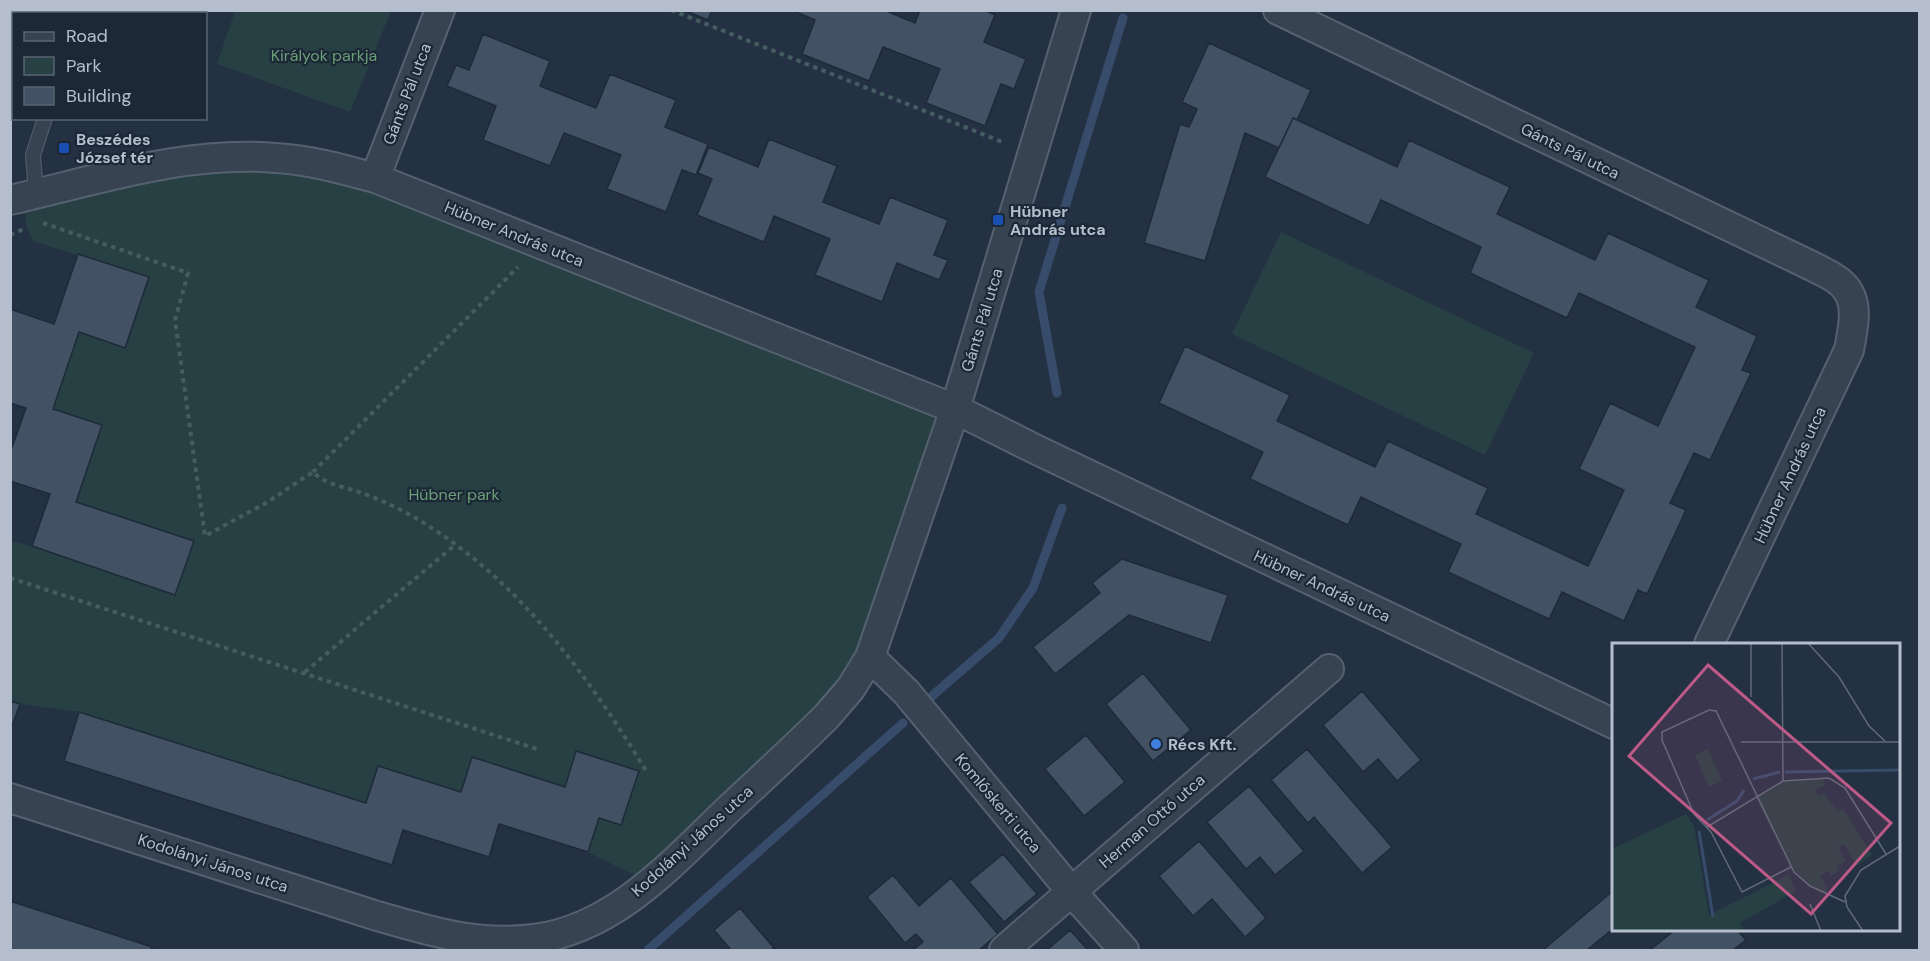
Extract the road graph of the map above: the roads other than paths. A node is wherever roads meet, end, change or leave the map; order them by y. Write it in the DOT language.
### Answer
graph roads {
  1 [pos="440,10"];
  2 [pos="1076,10"];
  3 [pos="1278,10"];
  4 [pos="44,120"];
  5 [pos="375,178"];
  6 [pos="23,197"];
  7 [pos="1853,302"];
  8 [pos="955,409"];
  9 [pos="1710,643"];
  10 [pos="870,657"];
  11 [pos="1329,669"];
  12 [pos="1612,723"];
  13 [pos="10,798"];
  14 [pos="1071,891"];
  15 [pos="1004,951"];
  16 [pos="1124,951"];
  1 -- 5 [label="street, Gánts Pál utca"];
  2 -- 8 [label="street, Gánts Pál utca"];
  3 -- 7 [label="street, Gánts Pál utca"];
  4 -- 6 [label="lane"];
  5 -- 6 [label="street, Hübner András utca"];
  5 -- 8 [label="street, Hübner András utca"];
  7 -- 9 [label="street, Hübner András utca"];
  8 -- 10 [label="street, Kodolányi János utca"];
  8 -- 12 [label="street, Hübner András utca"];
  10 -- 13 [label="street, Kodolányi János utca"];
  10 -- 14 [label="street, Komlóskerti utca"];
  11 -- 14 [label="street, Herman Ottó utca"];
  14 -- 15 [label="street, Herman Ottó utca"];
  14 -- 16 [label="street, Komlóskerti utca"];
}
